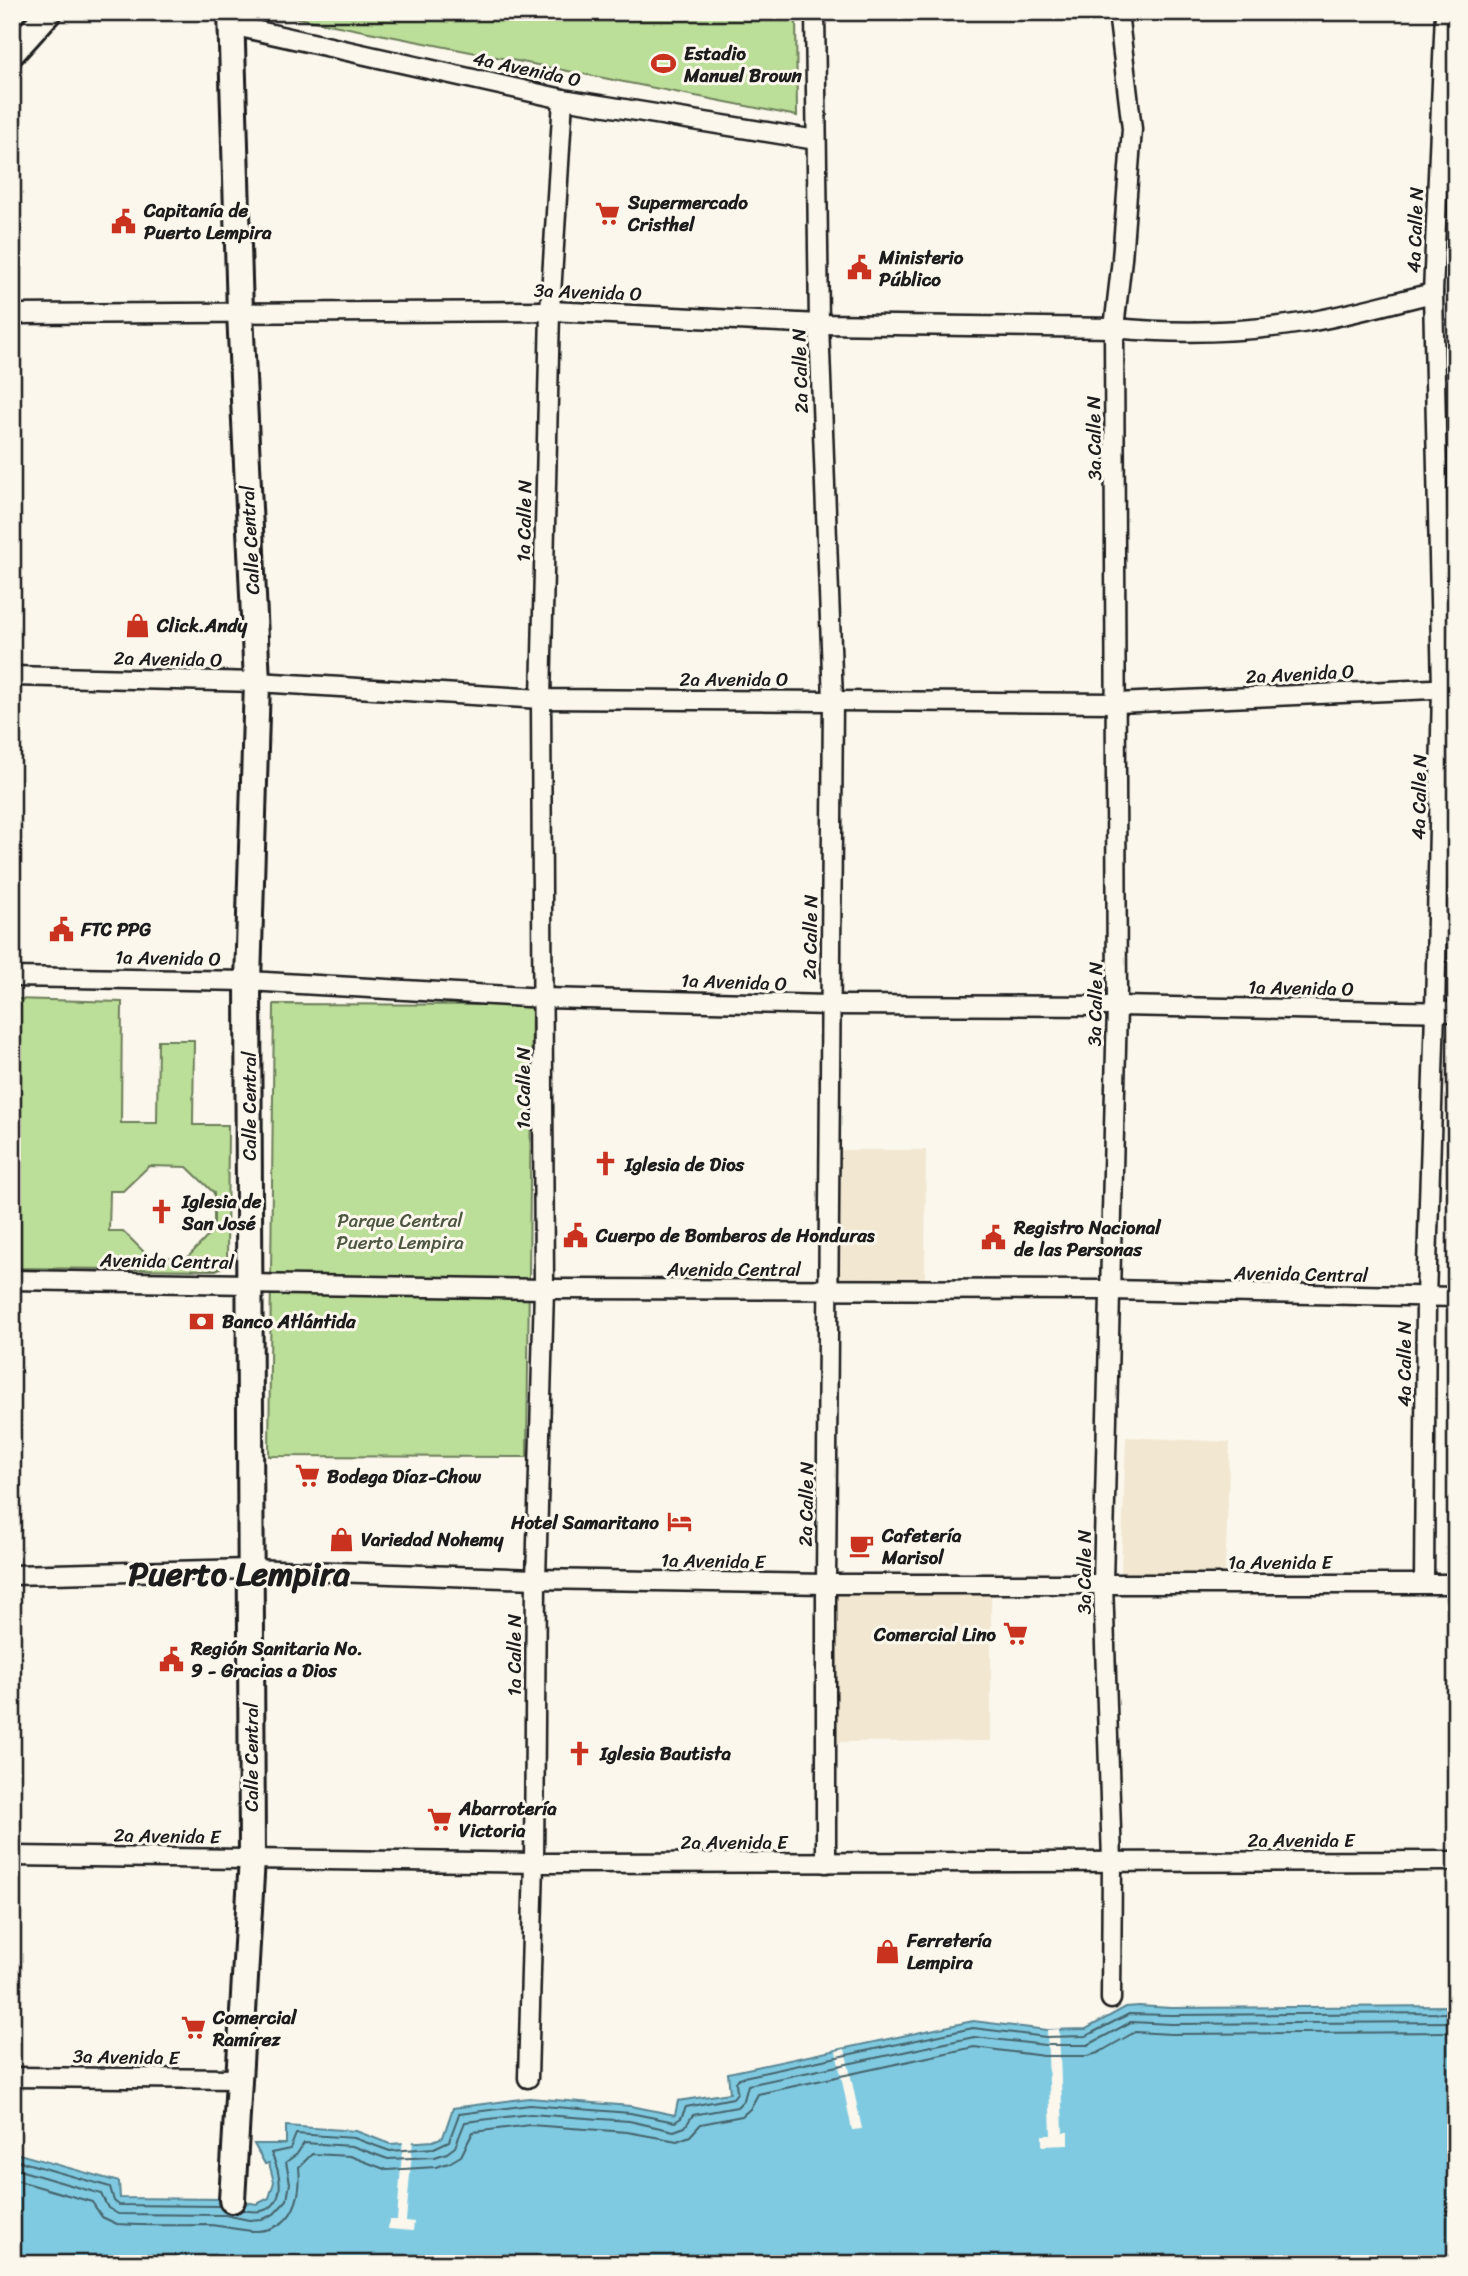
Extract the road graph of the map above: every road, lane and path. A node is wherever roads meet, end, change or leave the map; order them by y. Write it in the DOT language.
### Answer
graph roads {
  1 [pos="49,12"];
  2 [pos="815,12"];
  3 [pos="1118,12"];
  4 [pos="1445,12"];
  5 [pos="231,18"];
  6 [pos="12,53"];
  7 [pos="563,99"];
  8 [pos="816,140"];
  9 [pos="1433,293"];
  10 [pos="550,310"];
  11 [pos="240,312"];
  12 [pos="12,314"];
  13 [pos="819,324"];
  14 [pos="1114,328"];
  15 [pos="12,676"];
  16 [pos="257,682"];
  17 [pos="1449,688"];
  18 [pos="541,699"];
  19 [pos="834,700"];
  20 [pos="1117,703"];
  21 [pos="12,977"];
  22 [pos="248,981"];
  23 [pos="544,998"];
  24 [pos="830,1006"];
  25 [pos="1117,1006"];
  26 [pos="1435,1011"];
  27 [pos="1456,1012"];
  28 [pos="12,1280"];
  29 [pos="251,1284"];
  30 [pos="544,1289"];
  31 [pos="1109,1290"];
  32 [pos="829,1291"];
  33 [pos="1456,1297"];
  34 [pos="1426,1298"];
  35 [pos="249,1569"];
  36 [pos="12,1576"];
  37 [pos="536,1579"];
  38 [pos="1103,1583"];
  39 [pos="1424,1583"];
  40 [pos="826,1584"];
  41 [pos="1456,1584"];
  42 [pos="12,1856"];
  43 [pos="251,1858"];
  44 [pos="1112,1861"];
  45 [pos="1456,1861"];
  46 [pos="534,1863"];
  47 [pos="826,1863"];
  48 [pos="1111,1999"];
  49 [pos="12,2077"];
  50 [pos="528,2078"];
  51 [pos="240,2079"];
  52 [pos="232,2200"];
  1 -- 6 [label="street"];
  2 -- 8 [label="street, 2a Calle N"];
  3 -- 14 [label="street, 3a Calle N"];
  4 -- 9 [label="street, 4a Calle N"];
  5 -- 7 [label="street, 4a Avenida O"];
  5 -- 11 [label="street, Calle Central"];
  7 -- 8 [label="street, 4a Avenida O"];
  7 -- 10 [label="street, 1a Calle N"];
  8 -- 13 [label="street, 2a Calle N"];
  9 -- 14 [label="street, 3a Avenida O"];
  9 -- 17 [label="street, 4a Calle N"];
  10 -- 11 [label="street, 3a Avenida O"];
  10 -- 13 [label="street, 3a Avenida O"];
  10 -- 18 [label="street, 1a Calle N"];
  11 -- 12 [label="street, 3a Avenida O"];
  11 -- 16 [label="street, Calle Central"];
  13 -- 14 [label="street, 3a Avenida O"];
  13 -- 19 [label="street, 2a Calle N"];
  14 -- 20 [label="street, 3a Calle N"];
  15 -- 16 [label="street, 2a Avenida O"];
  16 -- 18 [label="street, 2a Avenida O"];
  16 -- 22 [label="street, Calle Central"];
  17 -- 20 [label="street, 2a Avenida O"];
  17 -- 26 [label="street, 4a Calle N"];
  18 -- 19 [label="street, 2a Avenida O"];
  18 -- 23 [label="street, 1a Calle N"];
  19 -- 20 [label="street, 2a Avenida O"];
  19 -- 24 [label="street, 2a Calle N"];
  20 -- 25 [label="street, 3a Calle N"];
  21 -- 22 [label="street, 1a Avenida O"];
  22 -- 23 [label="street, 1a Avenida O"];
  22 -- 29 [label="street, Calle Central"];
  23 -- 24 [label="street, 1a Avenida O"];
  23 -- 30 [label="street, 1a Calle N"];
  24 -- 25 [label="street, 1a Avenida O"];
  24 -- 32 [label="street, 2a Calle N"];
  25 -- 26 [label="street, 1a Avenida O"];
  25 -- 31 [label="street, 3a Calle N"];
  26 -- 27 [label="street, 1a Avenida O"];
  26 -- 34 [label="street, 4a Calle N"];
  28 -- 29 [label="street, Avenida Central"];
  29 -- 30 [label="street, Avenida Central"];
  29 -- 35 [label="street, Calle Central"];
  30 -- 32 [label="street, Avenida Central"];
  30 -- 37 [label="street, 1a Calle N"];
  31 -- 32 [label="street, Avenida Central"];
  31 -- 34 [label="street, Avenida Central"];
  31 -- 38 [label="street, 3a Calle N"];
  32 -- 40 [label="street, 2a Calle N"];
  33 -- 34 [label="street, Avenida Central"];
  34 -- 39 [label="street, 4a Calle N"];
  35 -- 36 [label="street, 1a Avenida E"];
  35 -- 37 [label="street, 1a Avenida E"];
  35 -- 43 [label="street, Calle Central"];
  37 -- 40 [label="street, 1a Avenida E"];
  37 -- 46 [label="street, 1a Calle N"];
  38 -- 39 [label="street, 1a Avenida E"];
  38 -- 40 [label="street, 1a Avenida E"];
  38 -- 44 [label="street, 3a Calle N"];
  39 -- 41 [label="street, 1a Avenida E"];
  40 -- 47 [label="street, 2a Calle N"];
  42 -- 43 [label="street, 2a Avenida E"];
  43 -- 46 [label="street, 2a Avenida E"];
  43 -- 51 [label="street, Calle Central"];
  44 -- 45 [label="street, 2a Avenida E"];
  44 -- 47 [label="street, 2a Avenida E"];
  44 -- 48 [label="street, 3a Calle N"];
  46 -- 47 [label="street, 2a Avenida E"];
  46 -- 50 [label="street, 1a Calle N"];
  49 -- 51 [label="street, 3a Avenida E"];
  51 -- 52 [label="street, Calle Central"];
}
